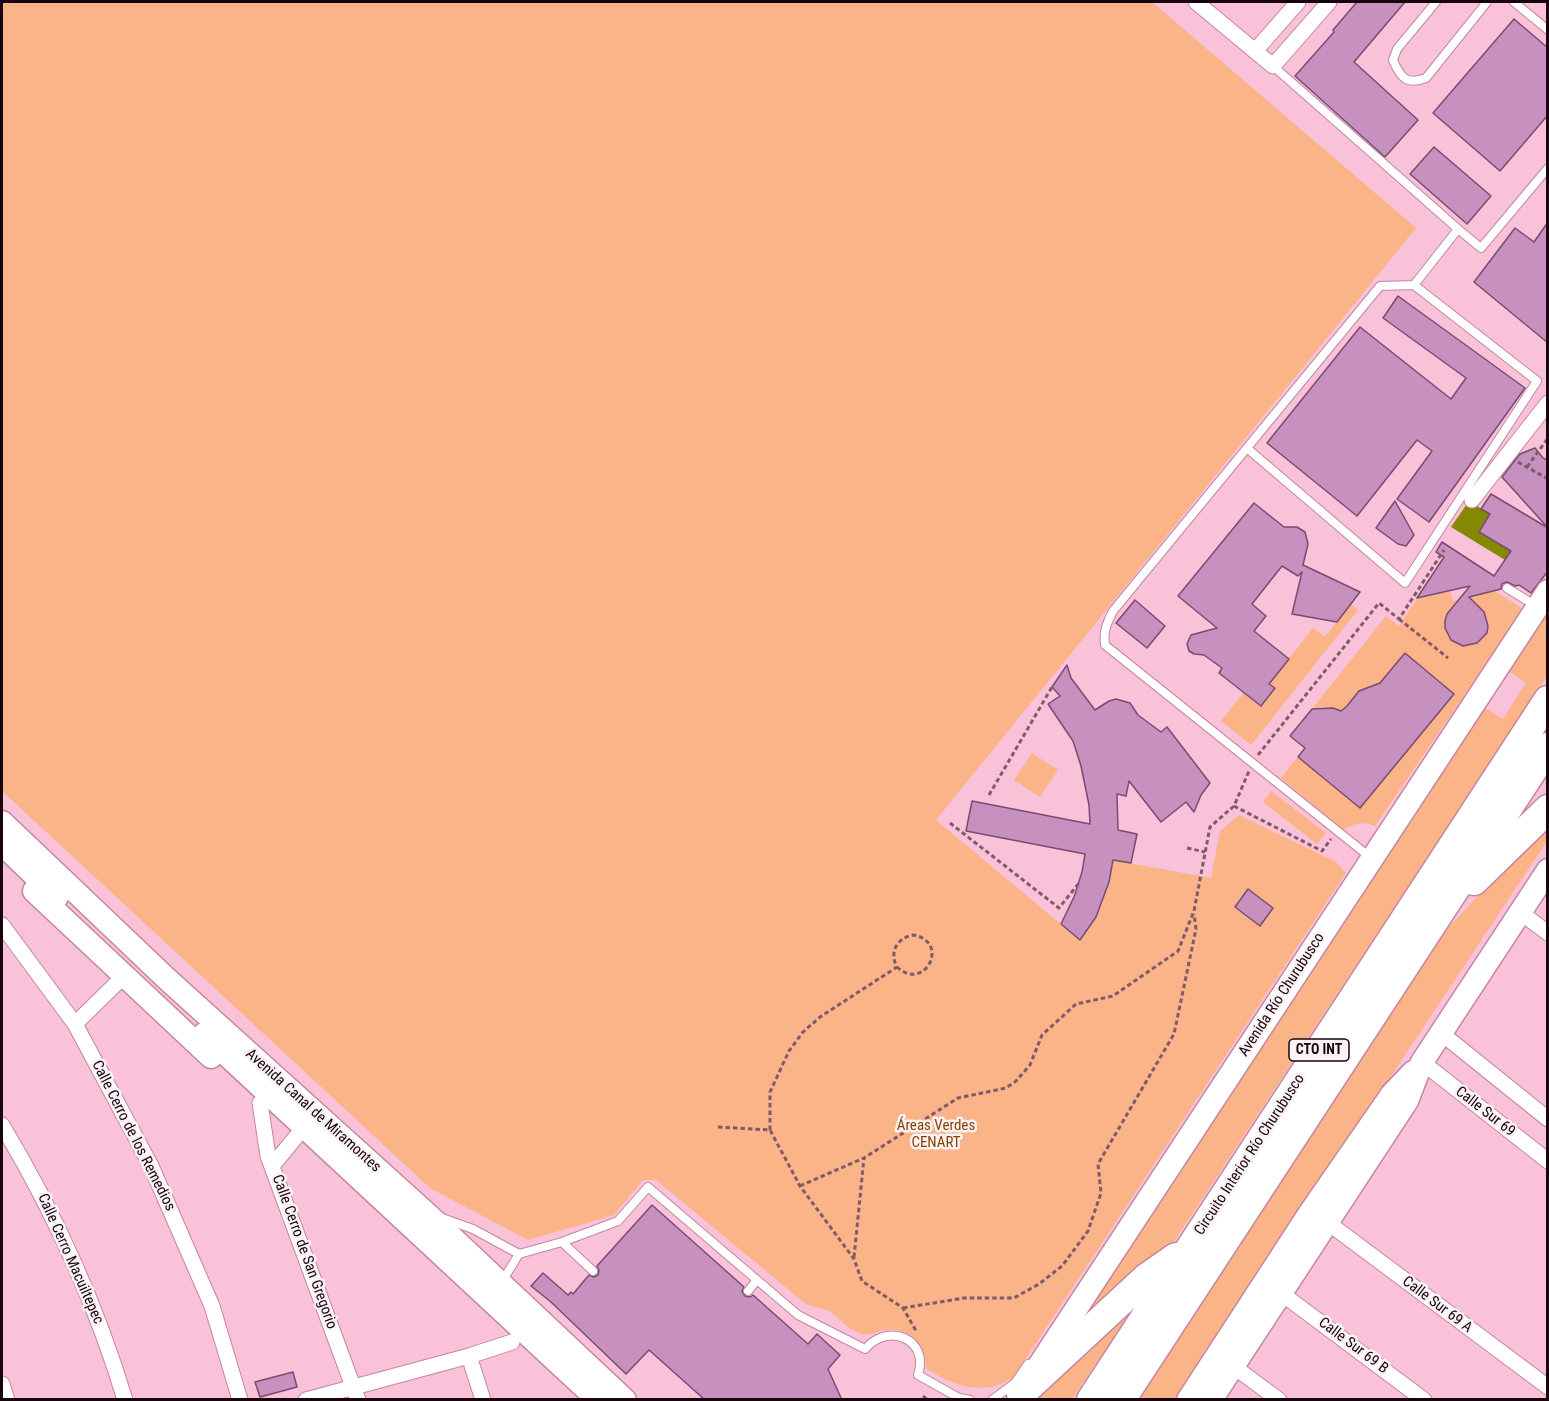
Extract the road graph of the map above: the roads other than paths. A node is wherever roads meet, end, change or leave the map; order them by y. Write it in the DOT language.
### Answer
graph roads {
  1 [pos="1196,2"];
  2 [pos="1298,2"];
  3 [pos="1329,2"];
  4 [pos="1436,2"];
  5 [pos="1487,2"];
  6 [pos="1514,2"];
  7 [pos="1548,30"];
  8 [pos="1255,51"];
  9 [pos="1273,66"];
  10 [pos="1548,168"];
  11 [pos="1458,228"];
  12 [pos="1414,285"];
  13 [pos="1548,403"];
  14 [pos="1248,449"];
  15 [pos="1472,500"];
  16 [pos="1507,588"];
  17 [pos="1542,599"];
  18 [pos="1548,700"];
  19 [pos="1548,747"];
  20 [pos="1548,809"];
  21 [pos="2,822"];
  22 [pos="2,844"];
  23 [pos="1372,858"];
  24 [pos="2,862"];
  25 [pos="1548,870"];
  26 [pos="1520,912"];
  27 [pos="2,925"];
  28 [pos="1430,925"];
  29 [pos="1548,933"];
  30 [pos="124,976"];
  31 [pos="75,1024"];
  32 [pos="1441,1033"];
  33 [pos="1422,1062"];
  34 [pos="260,1103"];
  35 [pos="1548,1119"];
  36 [pos="2,1125"];
  37 [pos="296,1137"];
  38 [pos="1548,1161"];
  39 [pos="272,1166"];
  40 [pos="426,1213"];
  41 [pos="1318,1218"];
  42 [pos="562,1242"];
  43 [pos="1188,1250"];
  44 [pos="519,1254"];
  45 [pos="1103,1266"];
  46 [pos="593,1271"];
  47 [pos="459,1272"];
  48 [pos="757,1280"];
  49 [pos="1081,1282"];
  50 [pos="500,1284"];
  51 [pos="748,1290"];
  52 [pos="1281,1293"];
  53 [pos="491,1320"];
  54 [pos="512,1342"];
  55 [pos="1035,1353"];
  56 [pos="469,1356"];
  57 [pos="1233,1366"];
  58 [pos="2,1384"];
  59 [pos="1548,1387"];
  60 [pos="356,1393"];
  61 [pos="1019,1397"];
  62 [pos="7,1400"];
  63 [pos="125,1400"];
  64 [pos="240,1400"];
  65 [pos="306,1400"];
  66 [pos="483,1400"];
  67 [pos="575,1400"];
  68 [pos="598,1400"];
  69 [pos="625,1400"];
  70 [pos="970,1400"];
  71 [pos="992,1400"];
  72 [pos="1091,1400"];
  73 [pos="1120,1400"];
  74 [pos="1188,1400"];
  75 [pos="1211,1400"];
  76 [pos="1280,1400"];
  77 [pos="1424,1400"];
  1 -- 8 [label="street"];
  2 -- 8 [label="street"];
  3 -- 9 [label="street"];
  4 -- 5 [label="lane"];
  6 -- 7 [label="lane"];
  8 -- 9 [label="street"];
  9 -- 11 [label="lane"];
  10 -- 11 [label="lane"];
  11 -- 12 [label="lane"];
  12 -- 14 [label="lane"];
  12 -- 14 [label="lane"];
  13 -- 15 [label="street"];
  14 -- 23 [label="lane"];
  16 -- 17 [label="lane"];
  17 -- 23 [label="main road, Avenida Río Churubusco"];
  18 -- 43 [label="highway, Circuito Interior Río Churubusco / CTO INT"];
  19 -- 28 [label="highway, Circuito Interior Río Churubusco / CTO INT"];
  20 -- 28 [label="highway"];
  21 -- 40 [label="main road, Avenida Canal de Miramontes"];
  22 -- 47 [label="main road, Avenida Canal de Miramontes"];
  23 -- 45 [label="main road, Avenida Río Churubusco"];
  24 -- 30 [label="main road, Avenida Canal de Miramontes"];
  25 -- 26 [label="main road"];
  26 -- 29 [label="street"];
  26 -- 32 [label="main road"];
  27 -- 31 [label="street, Calle Cerro de los Remedios"];
  28 -- 73 [label="highway, Circuito Interior Río Churubusco / CTO INT"];
  30 -- 31 [label="street"];
  30 -- 34 [label="main road, Avenida Canal de Miramontes"];
  31 -- 64 [label="street, Calle Cerro de los Remedios"];
  32 -- 33 [label="main road"];
  32 -- 35 [label="street"];
  33 -- 38 [label="street, Calle Sur 69"];
  33 -- 41 [label="main road"];
  34 -- 37 [label="main road, Avenida Canal de Miramontes"];
  34 -- 39 [label="street, Calle Cerro de San Gregorio"];
  36 -- 63 [label="street, Calle Cerro Macuiltepec"];
  37 -- 39 [label="street"];
  37 -- 53 [label="main road, Avenida Canal de Miramontes"];
  39 -- 60 [label="street, Calle Cerro de San Gregorio"];
  40 -- 44 [label="lane"];
  40 -- 50 [label="main road, Avenida Canal de Miramontes"];
  41 -- 52 [label="main road"];
  41 -- 59 [label="street, Calle Sur 69 A"];
  41 -- 74 [label="main road"];
  42 -- 44 [label="lane"];
  42 -- 46 [label="lane"];
  42 -- 48 [label="lane"];
  43 -- 61 [label="highway"];
  43 -- 72 [label="highway, Circuito Interior Río Churubusco / CTO INT"];
  44 -- 50 [label="lane"];
  45 -- 49 [label="lane"];
  45 -- 61 [label="main road, Avenida Río Churubusco"];
  47 -- 53 [label="main road"];
  47 -- 68 [label="main road, Avenida Canal de Miramontes"];
  48 -- 51 [label="lane"];
  48 -- 70 [label="lane"];
  50 -- 69 [label="main road, Avenida Canal de Miramontes"];
  52 -- 57 [label="main road"];
  52 -- 77 [label="street, Calle Sur 69 B"];
  53 -- 54 [label="main road, Avenida Canal de Miramontes"];
  54 -- 56 [label="street"];
  54 -- 67 [label="main road, Avenida Canal de Miramontes"];
  55 -- 71 [label="lane"];
  56 -- 60 [label="street"];
  56 -- 66 [label="street"];
  57 -- 75 [label="main road"];
  57 -- 76 [label="street"];
  58 -- 62 [label="street"];
  60 -- 65 [label="street"];
}
